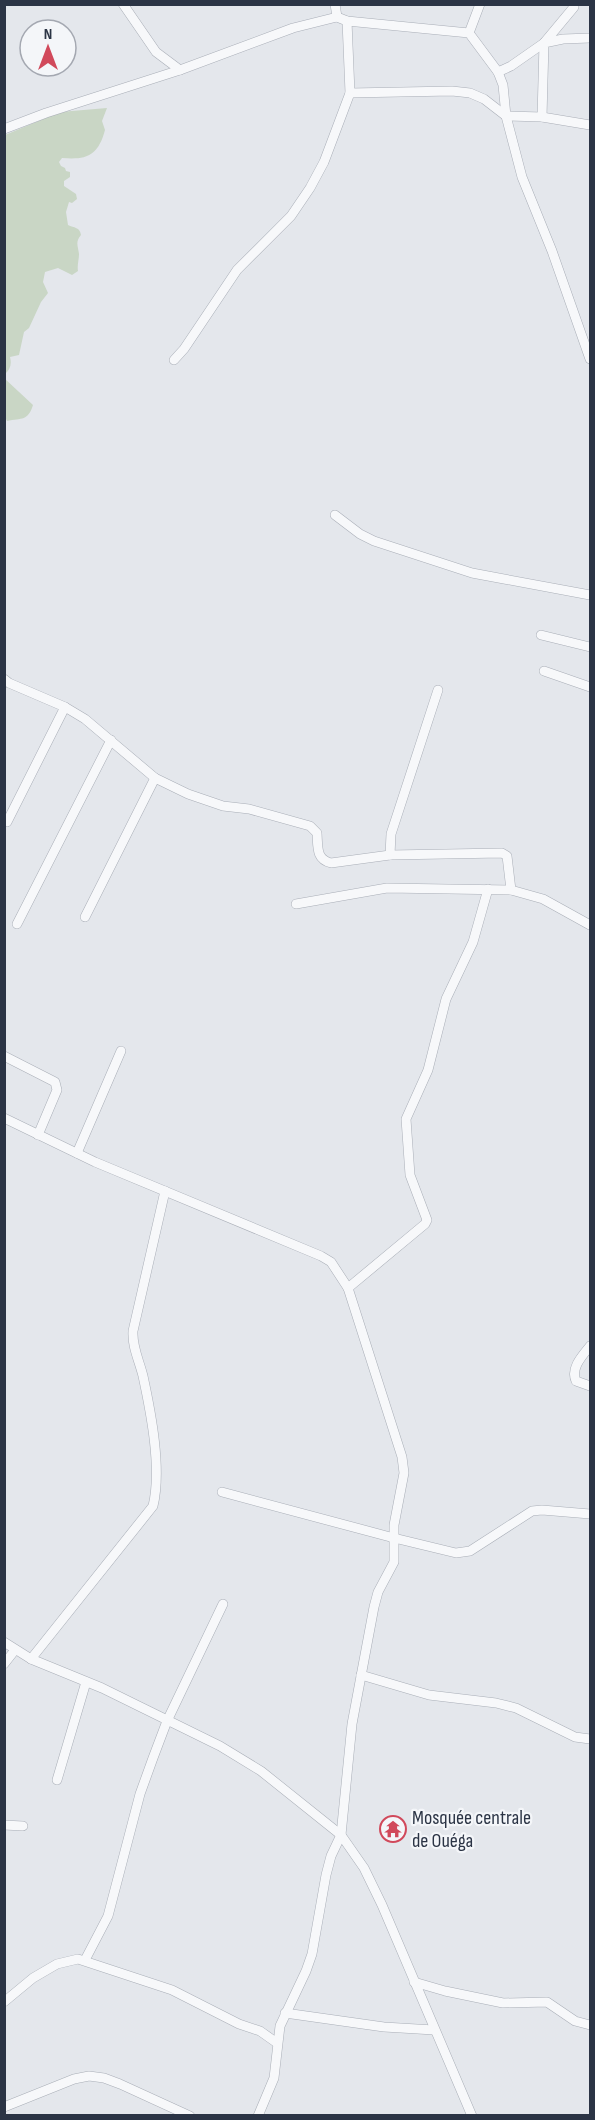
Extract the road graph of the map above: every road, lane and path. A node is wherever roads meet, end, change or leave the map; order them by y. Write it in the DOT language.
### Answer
graph roads {
  1 [pos="123,4"];
  2 [pos="335,4"];
  3 [pos="480,4"];
  4 [pos="573,6"];
  5 [pos="337,17"];
  6 [pos="347,21"];
  7 [pos="469,33"];
  8 [pos="591,38"];
  9 [pos="544,43"];
  10 [pos="180,70"];
  11 [pos="498,72"];
  12 [pos="350,93"];
  13 [pos="506,116"];
  14 [pos="542,117"];
  15 [pos="591,125"];
  16 [pos="4,129"];
  17 [pos="591,358"];
  18 [pos="174,360"];
  19 [pos="335,515"];
  20 [pos="591,595"];
  21 [pos="541,635"];
  22 [pos="591,646"];
  23 [pos="544,671"];
  24 [pos="7,681"];
  25 [pos="591,687"];
  26 [pos="438,690"];
  27 [pos="4,693"];
  28 [pos="64,707"];
  29 [pos="111,740"];
  30 [pos="155,778"];
  31 [pos="7,822"];
  32 [pos="390,855"];
  33 [pos="488,889"];
  34 [pos="511,890"];
  35 [pos="296,904"];
  36 [pos="85,917"];
  37 [pos="17,924"];
  38 [pos="591,924"];
  39 [pos="121,1051"];
  40 [pos="4,1056"];
  41 [pos="4,1118"];
  42 [pos="38,1135"];
  43 [pos="77,1153"];
  44 [pos="165,1191"];
  45 [pos="348,1288"];
  46 [pos="591,1346"];
  47 [pos="591,1386"];
  48 [pos="222,1492"];
  49 [pos="591,1514"];
  50 [pos="394,1538"];
  51 [pos="223,1604"];
  52 [pos="4,1642"];
  53 [pos="15,1650"];
  54 [pos="31,1659"];
  55 [pos="4,1664"];
  56 [pos="361,1674"];
  57 [pos="86,1682"];
  58 [pos="167,1721"];
  59 [pos="591,1740"];
  60 [pos="57,1780"];
  61 [pos="4,1825"];
  62 [pos="23,1826"];
  63 [pos="340,1835"];
  64 [pos="86,1960"];
  65 [pos="414,1982"];
  66 [pos="4,2002"];
  67 [pos="285,2013"];
  68 [pos="591,2025"];
  69 [pos="434,2030"];
  70 [pos="277,2043"];
  71 [pos="4,2107"];
  72 [pos="190,2115"];
  73 [pos="258,2115"];
  74 [pos="472,2115"];
  1 -- 10 [label="street"];
  2 -- 5 [label="street"];
  3 -- 7 [label="street"];
  4 -- 9 [label="street"];
  5 -- 6 [label="street"];
  5 -- 10 [label="street"];
  6 -- 7 [label="street"];
  6 -- 12 [label="street"];
  7 -- 11 [label="street"];
  8 -- 9 [label="street"];
  9 -- 11 [label="street"];
  9 -- 14 [label="street"];
  10 -- 16 [label="street"];
  11 -- 13 [label="street"];
  12 -- 13 [label="street"];
  12 -- 18 [label="street"];
  13 -- 14 [label="street"];
  13 -- 17 [label="street"];
  14 -- 15 [label="street"];
  19 -- 20 [label="street"];
  21 -- 22 [label="street"];
  23 -- 25 [label="street"];
  24 -- 27 [label="street"];
  24 -- 28 [label="street"];
  26 -- 32 [label="street"];
  28 -- 29 [label="street"];
  28 -- 31 [label="street"];
  29 -- 30 [label="street"];
  29 -- 37 [label="street"];
  30 -- 32 [label="street"];
  30 -- 36 [label="street"];
  32 -- 34 [label="street"];
  33 -- 34 [label="street"];
  33 -- 35 [label="street"];
  33 -- 45 [label="street"];
  34 -- 38 [label="street"];
  39 -- 43 [label="street"];
  40 -- 42 [label="street"];
  41 -- 42 [label="street"];
  42 -- 43 [label="street"];
  43 -- 44 [label="street"];
  44 -- 45 [label="street"];
  44 -- 54 [label="street"];
  45 -- 50 [label="street"];
  46 -- 47 [label="street"];
  48 -- 50 [label="street"];
  49 -- 50 [label="street"];
  50 -- 56 [label="street"];
  51 -- 58 [label="street"];
  52 -- 53 [label="street"];
  53 -- 54 [label="street"];
  53 -- 55 [label="street"];
  54 -- 57 [label="street"];
  56 -- 59 [label="street"];
  56 -- 63 [label="street"];
  57 -- 58 [label="street"];
  57 -- 60 [label="street"];
  58 -- 63 [label="street"];
  58 -- 64 [label="street"];
  61 -- 62 [label="street"];
  63 -- 65 [label="street"];
  63 -- 67 [label="street"];
  64 -- 66 [label="street"];
  64 -- 70 [label="street"];
  65 -- 68 [label="street"];
  65 -- 69 [label="street"];
  67 -- 69 [label="street"];
  67 -- 70 [label="street"];
  69 -- 74 [label="street"];
  70 -- 73 [label="street"];
  71 -- 72 [label="street"];
}
